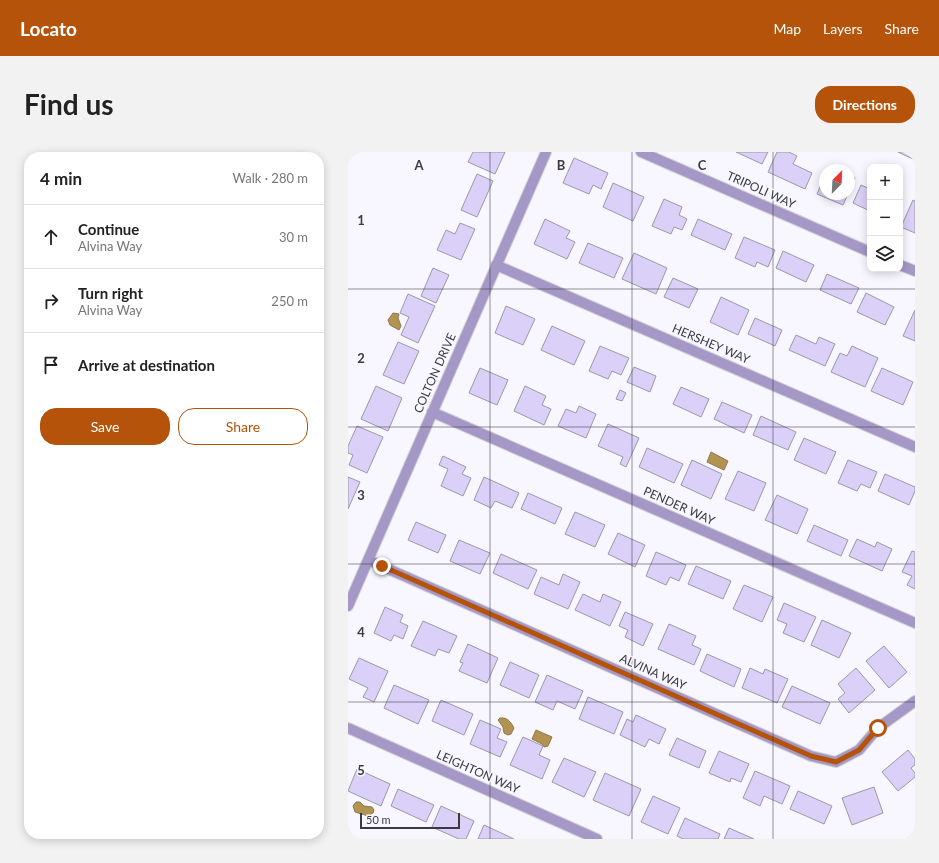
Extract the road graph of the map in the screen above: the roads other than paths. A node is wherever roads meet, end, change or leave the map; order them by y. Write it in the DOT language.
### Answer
graph roads {
  1 [pos="546,152"];
  2 [pos="641,152"];
  3 [pos="867,251"];
  4 [pos="496,265"];
  5 [pos="903,266"];
  6 [pos="915,271"];
  7 [pos="432,412"];
  8 [pos="915,447"];
  9 [pos="368,560"];
  10 [pos="348,606"];
  11 [pos="915,623"];
  12 [pos="915,701"];
  13 [pos="348,728"];
  14 [pos="597,839"];
  1 -- 4 [label="street, COLTON DRIVE"];
  2 -- 3 [label="street, TRIPOLI WAY"];
  4 -- 7 [label="street, COLTON DRIVE"];
  4 -- 8 [label="street, HERSHEY WAY"];
  5 -- 6 [label="street"];
  7 -- 9 [label="street, COLTON DRIVE"];
  7 -- 11 [label="street, PENDER WAY"];
  9 -- 10 [label="street, COLTON DRIVE"];
  9 -- 12 [label="street, ALVINA WAY"];
  13 -- 14 [label="street, LEIGHTON WAY"];
}
